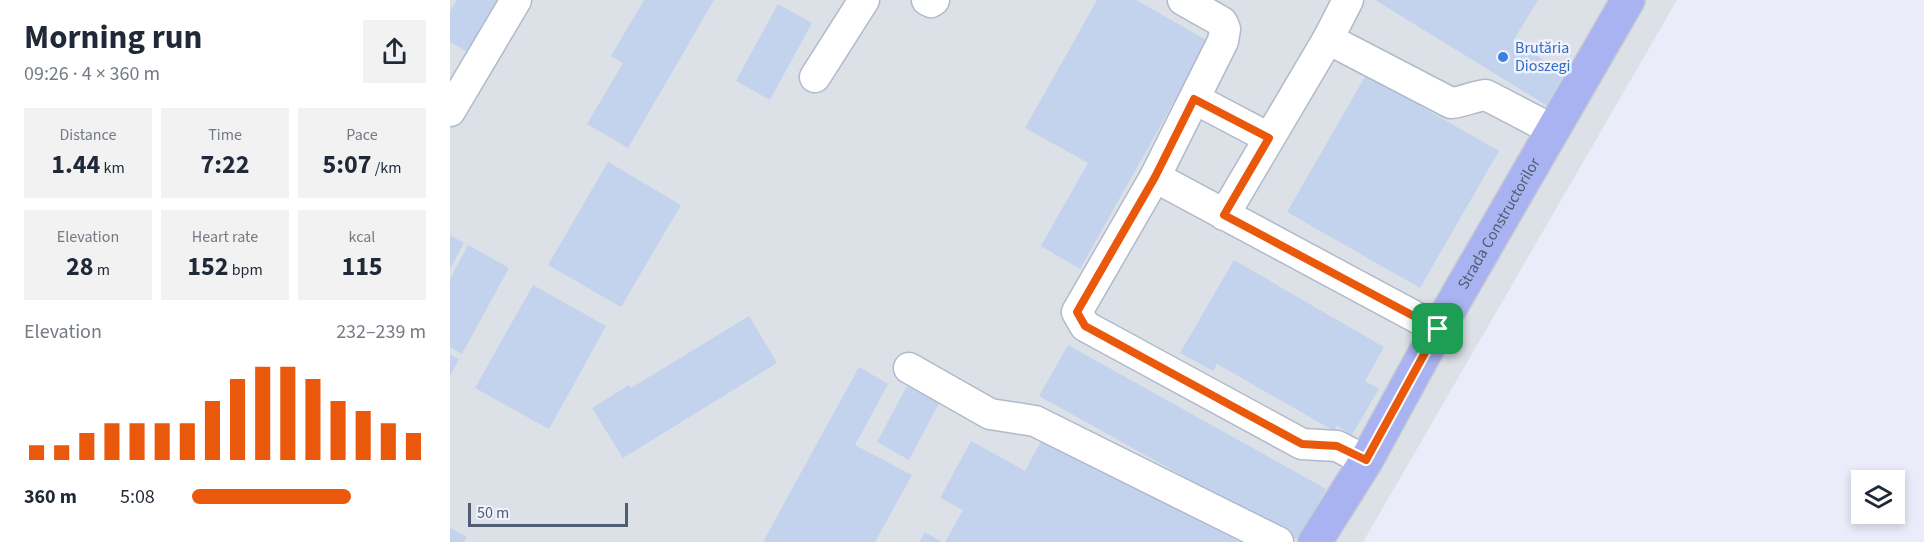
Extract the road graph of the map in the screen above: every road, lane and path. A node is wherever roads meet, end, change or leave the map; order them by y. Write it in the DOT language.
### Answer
graph roads {
  1 [pos="516,0"];
  2 [pos="864,0"];
  3 [pos="927,0"];
  4 [pos="934,0"];
  5 [pos="1183,0"];
  6 [pos="1348,0"];
  7 [pos="1628,0"];
  8 [pos="1328,39"];
  9 [pos="815,77"];
  10 [pos="1194,99"];
  11 [pos="450,111"];
  12 [pos="1554,130"];
  13 [pos="1269,138"];
  14 [pos="1155,177"];
  15 [pos="1224,215"];
  16 [pos="1438,329"];
  17 [pos="909,368"];
  18 [pos="1366,460"];
  19 [pos="1278,542"];
  20 [pos="1315,542"];
  1 -- 11 [label="lane"];
  2 -- 9 [label="lane"];
  3 -- 4 [label="lane"];
  5 -- 10 [label="lane"];
  6 -- 8 [label="lane"];
  7 -- 12 [label="main road, Strada Constructorilor"];
  8 -- 12 [label="lane"];
  8 -- 13 [label="lane"];
  10 -- 13 [label="lane"];
  10 -- 14 [label="lane"];
  12 -- 16 [label="main road, Strada Constructorilor"];
  13 -- 15 [label="lane"];
  14 -- 15 [label="lane"];
  14 -- 18 [label="lane"];
  15 -- 16 [label="lane"];
  16 -- 18 [label="main road, Strada Constructorilor"];
  17 -- 19 [label="lane"];
  18 -- 20 [label="main road, Strada Constructorilor"];
}
